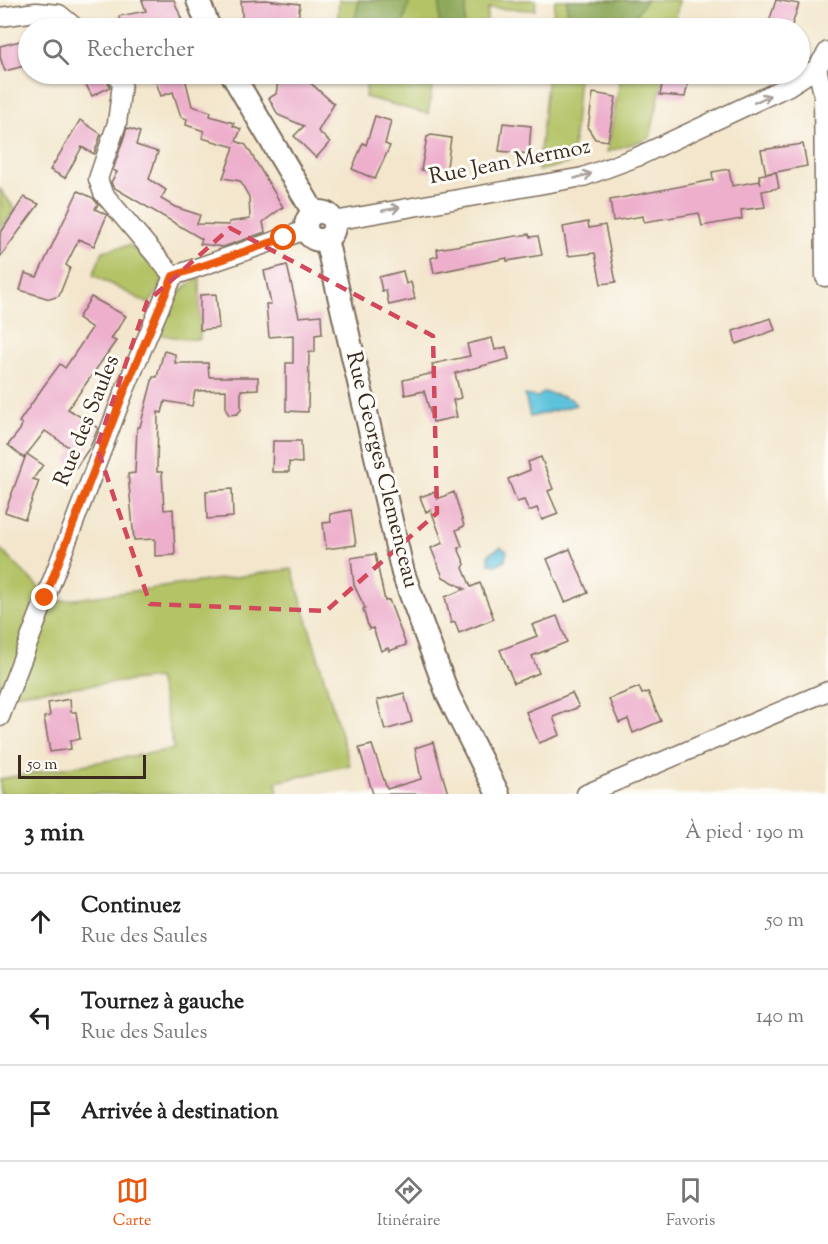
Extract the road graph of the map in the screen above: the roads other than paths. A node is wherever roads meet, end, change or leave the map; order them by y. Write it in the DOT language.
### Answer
graph roads {
  1 [pos="198,0"];
  2 [pos="0,17"];
  3 [pos="64,18"];
  4 [pos="205,18"];
  5 [pos="828,51"];
  6 [pos="818,68"];
  7 [pos="810,73"];
  8 [pos="122,84"];
  9 [pos="238,84"];
  10 [pos="792,84"];
  11 [pos="320,226"];
  12 [pos="173,276"];
  13 [pos="828,276"];
  14 [pos="828,691"];
  15 [pos="0,717"];
  16 [pos="498,794"];
  17 [pos="586,794"];
  1 -- 4 [label="street"];
  2 -- 3 [label="street"];
  5 -- 6 [label="street, Rue Jean Mermoz"];
  7 -- 6 [label="street, Rue Jean Mermoz, one-way"];
  6 -- 13 [label="street"];
  8 -- 12 [label="street"];
  9 -- 11 [label="street, Rue Georges Clemenceau"];
  11 -- 10 [label="street, Rue Jean Mermoz, one-way"];
  11 -- 12 [label="street"];
  11 -- 16 [label="street, Rue Georges Clemenceau"];
  12 -- 15 [label="street, Rue des Saules"];
  14 -- 17 [label="street"];
}
